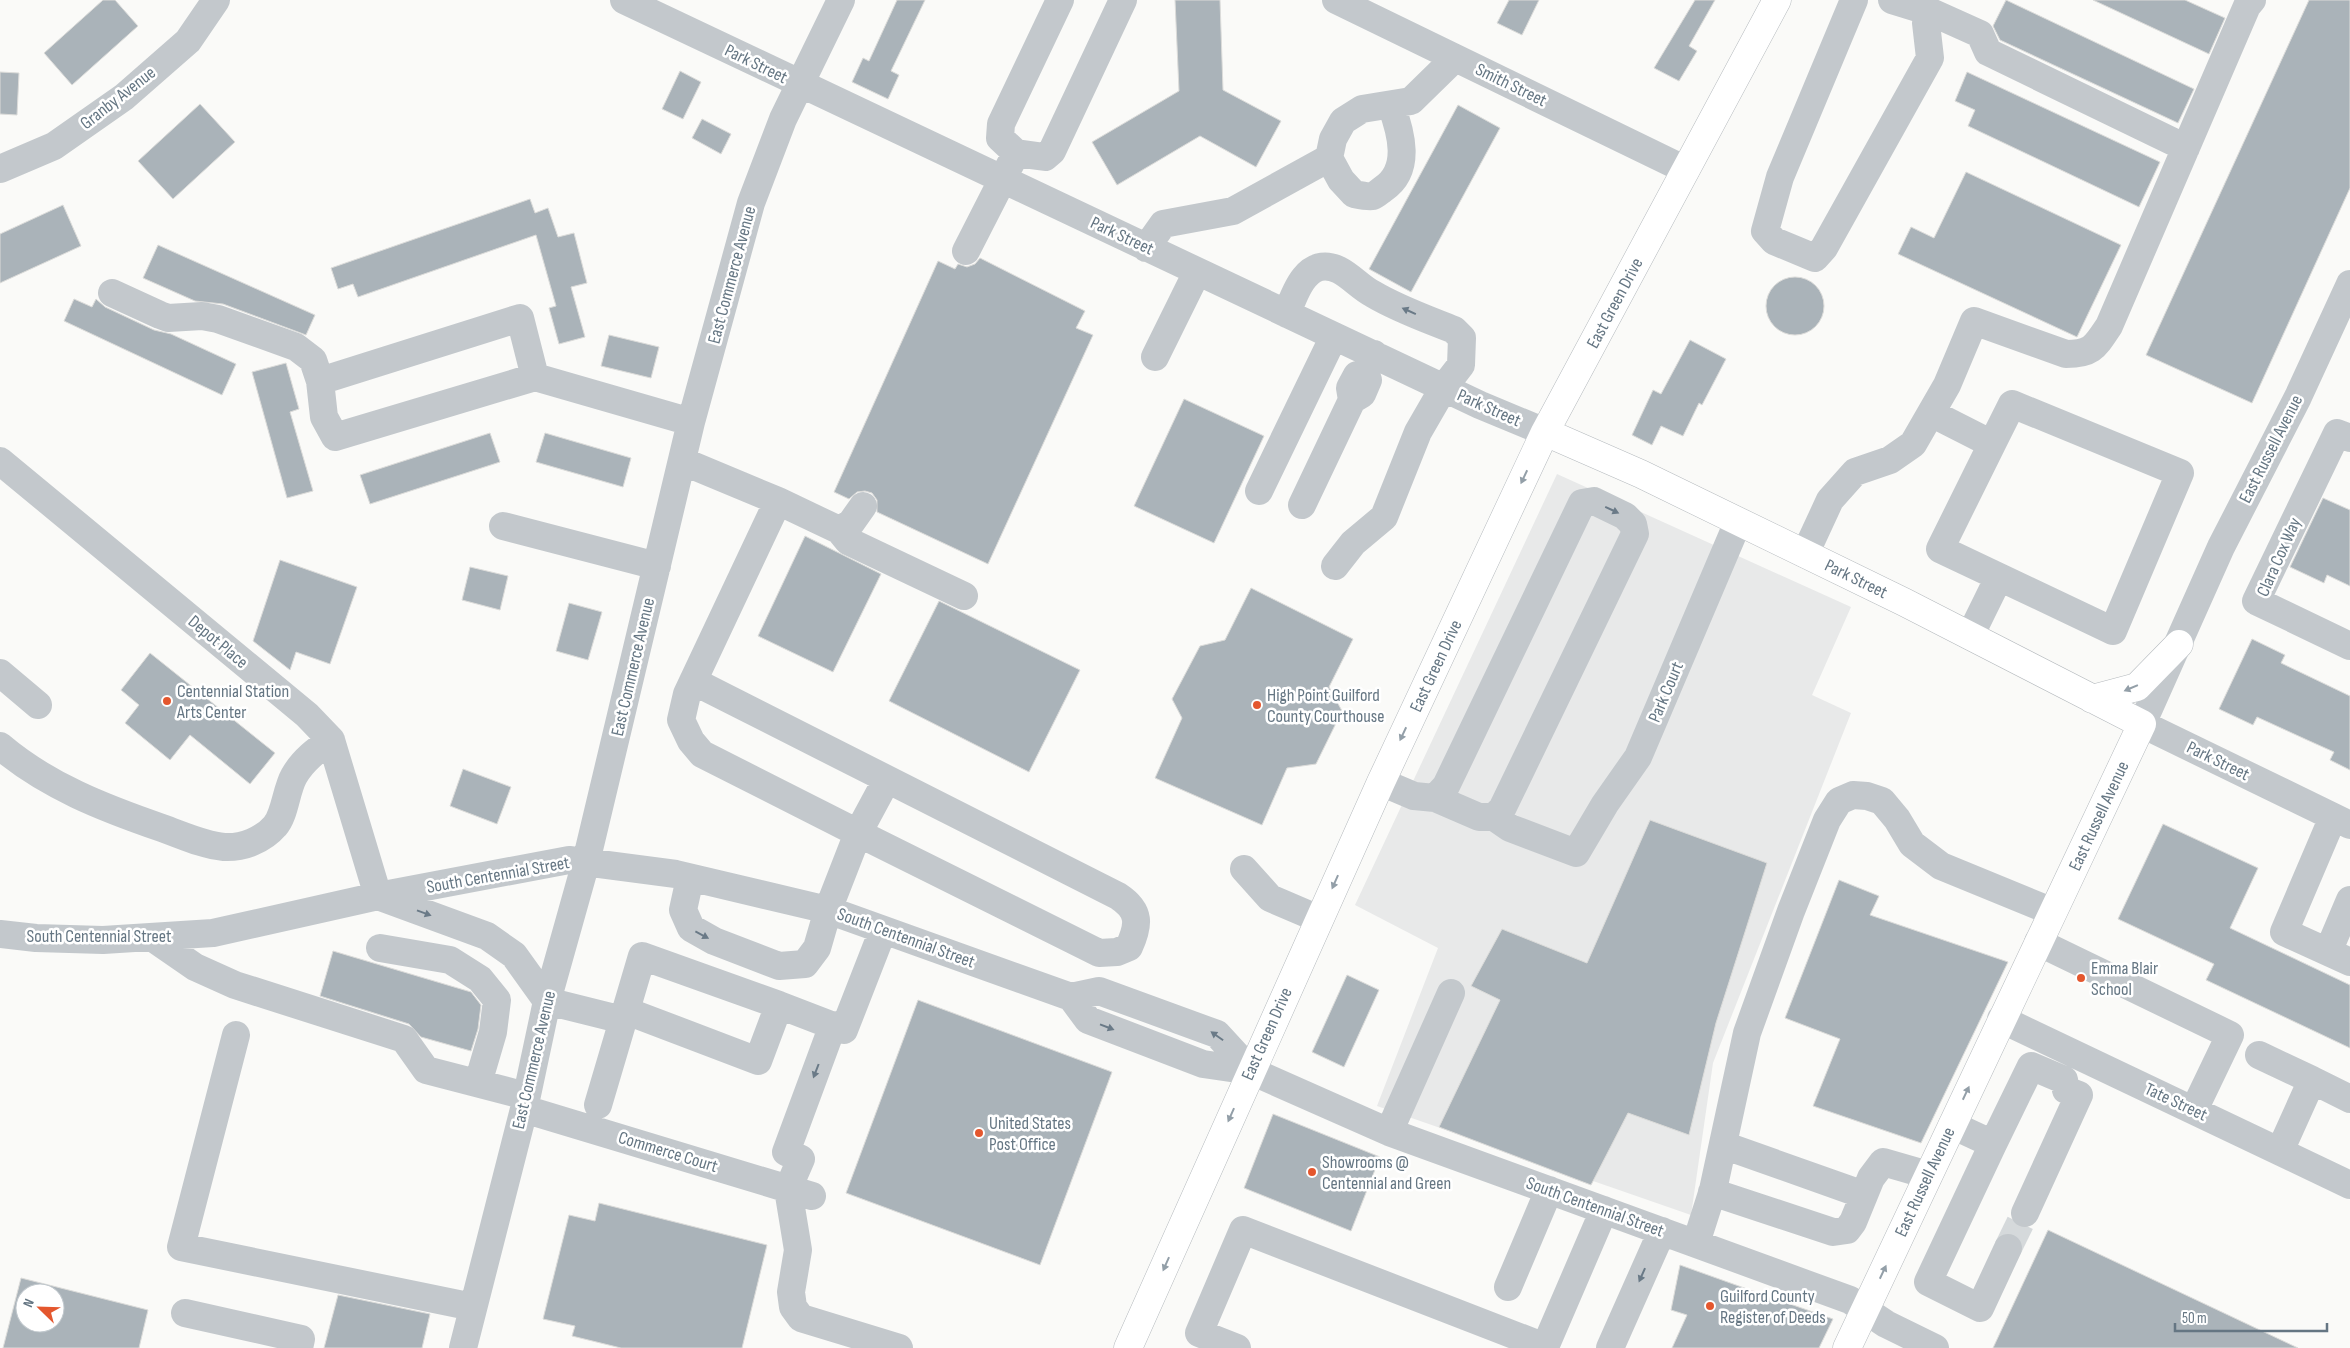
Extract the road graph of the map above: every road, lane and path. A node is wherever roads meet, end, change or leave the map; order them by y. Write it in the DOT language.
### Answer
graph roads {
  1 [pos="216,0"];
  2 [pos="624,0"];
  3 [pos="841,0"];
  4 [pos="1060,0"];
  5 [pos="1123,0"];
  6 [pos="1336,0"];
  7 [pos="1777,0"];
  8 [pos="1854,0"];
  9 [pos="1892,0"];
  10 [pos="2245,2"];
  11 [pos="1931,12"];
  12 [pos="1455,58"];
  13 [pos="799,85"];
  14 [pos="1391,105"];
  15 [pos="2186,148"];
  16 [pos="1016,153"];
  17 [pos="1329,158"];
  18 [pos="0,169"];
  19 [pos="1686,170"];
  20 [pos="1003,180"];
  21 [pos="1146,248"];
  22 [pos="966,251"];
  23 [pos="1197,272"];
  24 [pos="112,293"];
  25 [pos="2347,298"];
  26 [pos="1287,314"];
  27 [pos="1334,336"];
  28 [pos="1156,357"];
  29 [pos="1369,364"];
  30 [pos="535,377"];
  31 [pos="320,381"];
  32 [pos="1444,387"];
  33 [pos="1931,413"];
  34 [pos="692,422"];
  35 [pos="1545,432"];
  36 [pos="2350,438"];
  37 [pos="1992,444"];
  38 [pos="0,461"];
  39 [pos="682,461"];
  40 [pos="1259,491"];
  41 [pos="778,501"];
  42 [pos="858,503"];
  43 [pos="1302,505"];
  44 [pos="1738,522"];
  45 [pos="503,526"];
  46 [pos="839,530"];
  47 [pos="1806,554"];
  48 [pos="657,566"];
  49 [pos="1335,566"];
  50 [pos="1999,577"];
  51 [pos="964,596"];
  52 [pos="1970,636"];
  53 [pos="2179,644"];
  54 [pos="2350,646"];
  55 [pos="0,673"];
  56 [pos="693,681"];
  57 [pos="2092,699"];
  58 [pos="38,705"];
  59 [pos="2142,724"];
  60 [pos="332,740"];
  61 [pos="0,746"];
  62 [pos="886,781"];
  63 [pos="1381,782"];
  64 [pos="1435,798"];
  65 [pos="1494,817"];
  66 [pos="2342,821"];
  67 [pos="858,833"];
  68 [pos="586,862"];
  69 [pos="1244,869"];
  70 [pos="690,878"];
  71 [pos="378,896"];
  72 [pos="2350,900"];
  73 [pos="828,910"];
  74 [pos="2053,912"];
  75 [pos="1319,919"];
  76 [pos="883,930"];
  77 [pos="0,934"];
  78 [pos="153,938"];
  79 [pos="2038,942"];
  80 [pos="380,948"];
  81 [pos="2339,957"];
  82 [pos="1451,993"];
  83 [pos="547,1001"];
  84 [pos="779,1005"];
  85 [pos="623,1016"];
  86 [pos="2001,1019"];
  87 [pos="833,1025"];
  88 [pos="236,1035"];
  89 [pos="2258,1055"];
  90 [pos="2093,1062"];
  91 [pos="1251,1071"];
  92 [pos="2312,1080"];
  93 [pos="478,1083"];
  94 [pos="2079,1095"];
  95 [pos="2350,1099"];
  96 [pos="525,1102"];
  97 [pos="598,1105"];
  98 [pos="2194,1110"];
  99 [pos="1952,1125"];
  100 [pos="1389,1132"];
  101 [pos="1993,1144"];
  102 [pos="1723,1145"];
  103 [pos="2280,1151"];
  104 [pos="1928,1175"];
  105 [pos="2350,1185"];
  106 [pos="798,1188"];
  107 [pos="1549,1190"];
  108 [pos="1712,1192"];
  109 [pos="1864,1195"];
  110 [pos="1604,1210"];
  111 [pos="2025,1213"];
  112 [pos="1662,1231"];
  113 [pos="1696,1244"];
  114 [pos="2008,1248"];
  115 [pos="1508,1287"];
  116 [pos="473,1308"];
  117 [pos="1865,1310"];
  118 [pos="184,1313"];
  119 [pos="1545,1347"];
  120 [pos="299,1348"];
  121 [pos="463,1348"];
  122 [pos="899,1348"];
  123 [pos="1128,1348"];
  124 [pos="1237,1348"];
  125 [pos="1610,1348"];
  126 [pos="1847,1348"];
  127 [pos="1935,1348"];
  1 -- 18 [label="street, Granby Avenue"];
  2 -- 13 [label="street, Park Street"];
  3 -- 13 [label="street, East Commerce Avenue"];
  4 -- 16 [label="street"];
  5 -- 16 [label="street"];
  6 -- 12 [label="street, Smith Street"];
  7 -- 19 [label="main road, East Green Drive"];
  8 -- 11 [label="street"];
  9 -- 11 [label="street"];
  10 -- 15 [label="street"];
  11 -- 15 [label="street"];
  12 -- 14 [label="street"];
  12 -- 19 [label="street, Smith Street"];
  13 -- 20 [label="street, Park Street"];
  13 -- 34 [label="street, East Commerce Avenue"];
  14 -- 17 [label="street"];
  14 -- 17 [label="street"];
  15 -- 33 [label="street"];
  16 -- 20 [label="street"];
  17 -- 21 [label="street"];
  19 -- 35 [label="main road, East Green Drive"];
  20 -- 21 [label="street, Park Street"];
  20 -- 22 [label="street"];
  21 -- 23 [label="street, Park Street"];
  23 -- 26 [label="street, Park Street"];
  23 -- 28 [label="street"];
  24 -- 31 [label="street"];
  25 -- 53 [label="street, East Russell Avenue"];
  26 -- 27 [label="street, Park Street"];
  32 -- 26 [label="street, one-way"];
  27 -- 29 [label="street, Park Street"];
  27 -- 40 [label="street"];
  29 -- 32 [label="street, Park Street"];
  29 -- 43 [label="street"];
  30 -- 31 [label="street"];
  30 -- 31 [label="street"];
  30 -- 34 [label="street"];
  32 -- 35 [label="street, Park Street"];
  32 -- 49 [label="street"];
  33 -- 37 [label="street"];
  33 -- 47 [label="street"];
  34 -- 39 [label="street, East Commerce Avenue"];
  35 -- 44 [label="main road, Park Street"];
  35 -- 63 [label="main road, East Green Drive, one-way"];
  36 -- 54 [label="street, Clara Cox Way"];
  37 -- 50 [label="street"];
  37 -- 50 [label="street"];
  38 -- 60 [label="street, Depot Place"];
  39 -- 41 [label="street"];
  39 -- 48 [label="street, East Commerce Avenue"];
  41 -- 46 [label="street"];
  41 -- 56 [label="street"];
  42 -- 46 [label="street"];
  44 -- 47 [label="main road, Park Street"];
  44 -- 65 [label="street, Park Court"];
  45 -- 48 [label="street"];
  46 -- 51 [label="street"];
  47 -- 52 [label="main road, Park Street"];
  48 -- 68 [label="street, East Commerce Avenue"];
  50 -- 52 [label="street"];
  52 -- 57 [label="main road, Park Street"];
  53 -- 57 [label="main road, one-way"];
  53 -- 59 [label="street, East Russell Avenue"];
  55 -- 58 [label="street"];
  56 -- 62 [label="street"];
  56 -- 67 [label="street"];
  57 -- 59 [label="main road, Park Street"];
  59 -- 66 [label="street, Park Street"];
  59 -- 74 [label="main road, East Russell Avenue"];
  60 -- 61 [label="street"];
  60 -- 71 [label="street, Depot Place"];
  62 -- 67 [label="street"];
  62 -- 67 [label="street"];
  63 -- 64 [label="street"];
  63 -- 75 [label="main road, East Green Drive, one-way"];
  64 -- 65 [label="street"];
  64 -- 65 [label="street, one-way"];
  66 -- 81 [label="street"];
  67 -- 73 [label="street"];
  68 -- 70 [label="street, South Centennial Street"];
  68 -- 71 [label="street, South Centennial Street"];
  68 -- 83 [label="street, East Commerce Avenue"];
  69 -- 75 [label="street"];
  70 -- 73 [label="street, South Centennial Street"];
  70 -- 73 [label="street, one-way"];
  71 -- 78 [label="street, South Centennial Street"];
  71 -- 83 [label="street, one-way"];
  72 -- 81 [label="street"];
  73 -- 76 [label="street, South Centennial Street"];
  74 -- 79 [label="main road, East Russell Avenue"];
  74 -- 102 [label="street"];
  75 -- 91 [label="main road, East Green Drive"];
  76 -- 87 [label="street"];
  76 -- 91 [label="street, South Centennial Street"];
  77 -- 78 [label="street, South Centennial Street"];
  78 -- 93 [label="street, Commerce Court"];
  79 -- 86 [label="main road, East Russell Avenue"];
  79 -- 98 [label="street"];
  80 -- 93 [label="street"];
  82 -- 100 [label="street"];
  83 -- 85 [label="street"];
  83 -- 96 [label="street, East Commerce Avenue"];
  84 -- 85 [label="street"];
  84 -- 85 [label="street"];
  84 -- 87 [label="street"];
  85 -- 97 [label="street"];
  86 -- 90 [label="street, Tate Street"];
  99 -- 86 [label="main road, East Russell Avenue, one-way"];
  87 -- 106 [label="street, one-way"];
  88 -- 116 [label="street"];
  89 -- 92 [label="street"];
  90 -- 94 [label="street"];
  90 -- 98 [label="street, Tate Street"];
  91 -- 100 [label="street, South Centennial Street"];
  91 -- 123 [label="main road, East Green Drive, one-way"];
  92 -- 95 [label="street"];
  92 -- 103 [label="street"];
  93 -- 96 [label="street, Commerce Court"];
  94 -- 101 [label="street"];
  94 -- 111 [label="street"];
  96 -- 106 [label="street, Commerce Court"];
  96 -- 116 [label="street, East Commerce Avenue"];
  98 -- 103 [label="street, Tate Street"];
  99 -- 101 [label="street"];
  99 -- 104 [label="main road, East Russell Avenue"];
  100 -- 107 [label="street, South Centennial Street"];
  101 -- 114 [label="street"];
  102 -- 108 [label="street"];
  102 -- 109 [label="street"];
  103 -- 105 [label="street, Tate Street"];
  104 -- 109 [label="street"];
  117 -- 104 [label="main road, East Russell Avenue, one-way"];
  106 -- 122 [label="street"];
  107 -- 110 [label="street, South Centennial Street"];
  107 -- 115 [label="street"];
  108 -- 109 [label="street"];
  108 -- 113 [label="street"];
  110 -- 112 [label="street, South Centennial Street"];
  110 -- 119 [label="street"];
  112 -- 113 [label="street, South Centennial Street"];
  112 -- 125 [label="street, one-way"];
  113 -- 117 [label="street, South Centennial Street"];
  116 -- 121 [label="street, East Commerce Avenue"];
  117 -- 126 [label="main road, East Russell Avenue"];
  117 -- 127 [label="street, South Centennial Street"];
  118 -- 120 [label="street"];
  119 -- 124 [label="street"];
}
